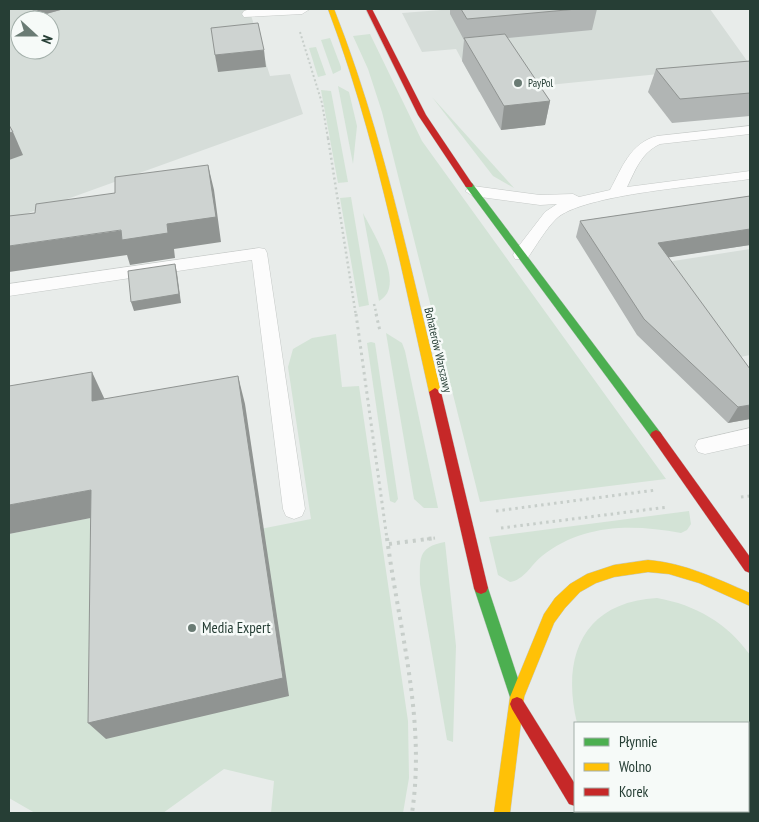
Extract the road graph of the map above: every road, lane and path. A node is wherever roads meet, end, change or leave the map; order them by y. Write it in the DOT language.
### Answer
graph roads {
  1 [pos="302,9"];
  2 [pos="330,9"];
  3 [pos="369,9"];
  4 [pos="250,14"];
  5 [pos="300,32"];
  6 [pos="750,130"];
  7 [pos="750,175"];
  8 [pos="473,191"];
  9 [pos="616,193"];
  10 [pos="588,198"];
  11 [pos="521,255"];
  12 [pos="9,290"];
  13 [pos="374,304"];
  14 [pos="380,331"];
  15 [pos="750,436"];
  16 [pos="705,446"];
  17 [pos="663,489"];
  18 [pos="750,496"];
  19 [pos="745,497"];
  20 [pos="675,507"];
  21 [pos="294,509"];
  22 [pos="493,511"];
  23 [pos="498,529"];
  24 [pos="430,538"];
  25 [pos="389,544"];
  26 [pos="750,566"];
  27 [pos="750,600"];
  28 [pos="517,701"];
  29 [pos="574,796"];
  30 [pos="412,813"];
  31 [pos="502,813"];
  1 -- 4 [label="street"];
  2 -- 28 [label="street, Bohaterów Warszawy"];
  3 -- 8 [label="street"];
  5 -- 25 [label="path"];
  6 -- 9 [label="lane"];
  7 -- 9 [label="lane"];
  8 -- 10 [label="lane"];
  8 -- 11 [label="street"];
  9 -- 10 [label="lane"];
  10 -- 11 [label="lane"];
  11 -- 26 [label="street"];
  12 -- 21 [label="lane"];
  13 -- 14 [label="path"];
  15 -- 16 [label="lane"];
  17 -- 22 [label="path"];
  18 -- 19 [label="path"];
  20 -- 23 [label="path"];
  24 -- 25 [label="path"];
  25 -- 30 [label="path"];
  27 -- 28 [label="street"];
  28 -- 29 [label="street"];
  28 -- 31 [label="street, Bohaterów Warszawy"];
}
